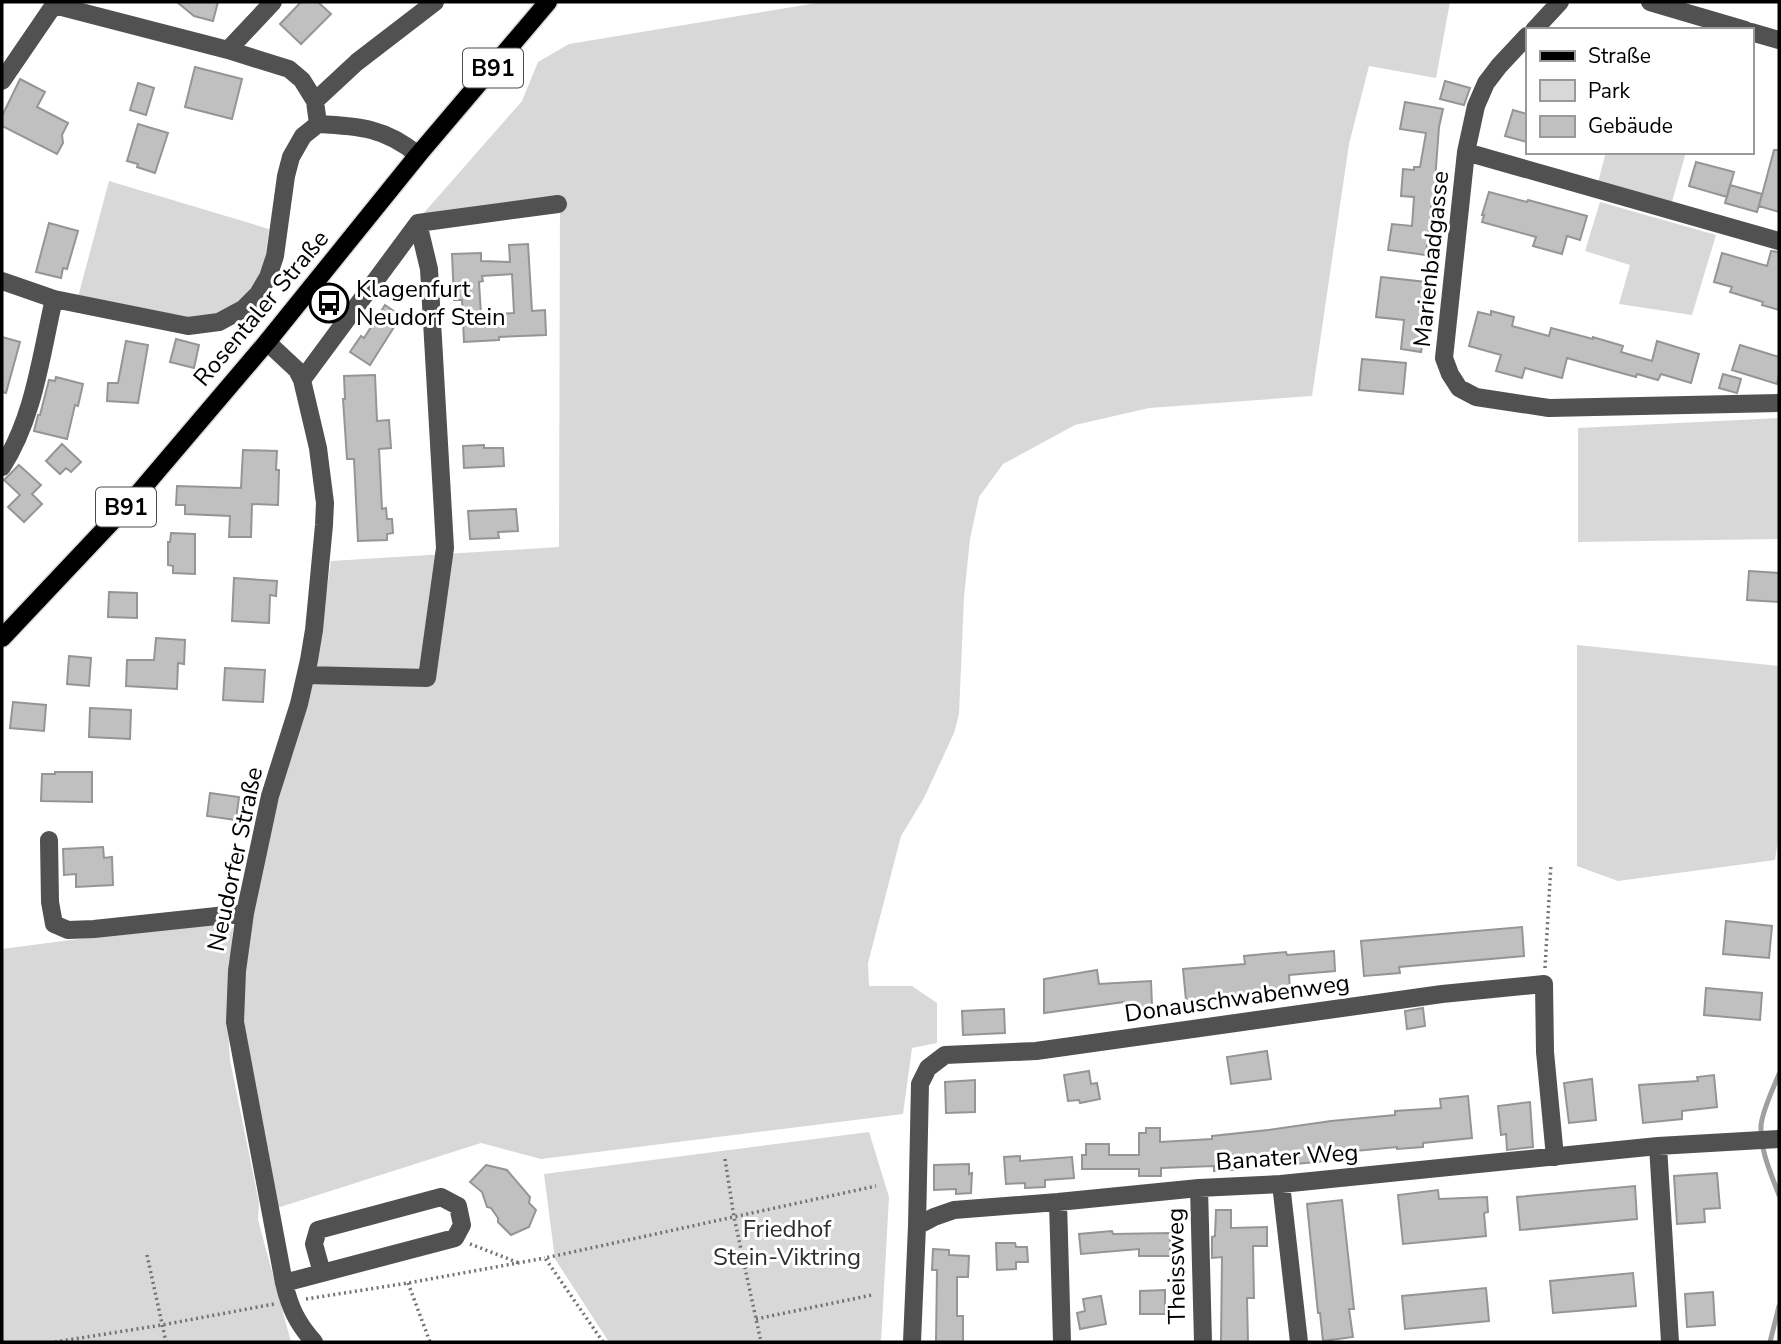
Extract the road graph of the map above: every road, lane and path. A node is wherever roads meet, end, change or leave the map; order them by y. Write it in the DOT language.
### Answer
graph roads {
  1 [pos="273,2"];
  2 [pos="435,2"];
  3 [pos="548,2"];
  4 [pos="1560,2"];
  5 [pos="1650,2"];
  6 [pos="55,3"];
  7 [pos="1536,28"];
  8 [pos="1738,28"];
  9 [pos="1753,33"];
  10 [pos="1526,37"];
  11 [pos="1779,40"];
  12 [pos="228,50"];
  13 [pos="2,81"];
  14 [pos="315,101"];
  15 [pos="318,124"];
  16 [pos="1466,152"];
  17 [pos="418,155"];
  18 [pos="558,204"];
  19 [pos="418,223"];
  20 [pos="1779,241"];
  21 [pos="2,281"];
  22 [pos="54,299"];
  23 [pos="267,342"];
  24 [pos="302,380"];
  25 [pos="1779,403"];
  26 [pos="2,467"];
  27 [pos="2,638"];
  28 [pos="306,675"];
  29 [pos="49,840"];
  30 [pos="1551,864"];
  31 [pos="245,912"];
  32 [pos="1545,984"];
  33 [pos="1776,1139"];
  34 [pos="1658,1146"];
  35 [pos="1555,1157"];
  36 [pos="725,1159"];
  37 [pos="1281,1184"];
  38 [pos="876,1186"];
  39 [pos="1199,1188"];
  40 [pos="1058,1202"];
  41 [pos="734,1217"];
  42 [pos="917,1226"];
  43 [pos="455,1238"];
  44 [pos="147,1255"];
  45 [pos="545,1258"];
  46 [pos="521,1263"];
  47 [pos="322,1273"];
  48 [pos="284,1283"];
  49 [pos="408,1283"];
  50 [pos="872,1295"];
  51 [pos="289,1301"];
  52 [pos="756,1319"];
  53 [pos="162,1325"];
  54 [pos="55,1342"];
  55 [pos="166,1342"];
  56 [pos="314,1342"];
  57 [pos="430,1342"];
  58 [pos="604,1342"];
  59 [pos="761,1342"];
  60 [pos="912,1342"];
  61 [pos="1062,1342"];
  62 [pos="1203,1342"];
  63 [pos="1299,1342"];
  64 [pos="1670,1342"];
  1 -- 12 [label="street"];
  2 -- 14 [label="street"];
  3 -- 17 [label="main road, Rosentaler Straße / B91"];
  4 -- 7 [label="street"];
  5 -- 8 [label="street"];
  6 -- 12 [label="street"];
  6 -- 13 [label="street"];
  9 -- 11 [label="street"];
  10 -- 16 [label="street, Marienbadgasse"];
  12 -- 14 [label="street"];
  14 -- 15 [label="street"];
  15 -- 17 [label="street"];
  15 -- 22 [label="street"];
  16 -- 20 [label="street"];
  16 -- 25 [label="street, Marienbadgasse"];
  17 -- 23 [label="main road, Rosentaler Straße / B91"];
  18 -- 19 [label="street"];
  19 -- 24 [label="street"];
  19 -- 28 [label="street"];
  21 -- 22 [label="street"];
  22 -- 26 [label="street"];
  23 -- 24 [label="street, Neudorfer Straße"];
  23 -- 27 [label="main road, Rosentaler Straße / B91"];
  24 -- 28 [label="street, Neudorfer Straße"];
  28 -- 31 [label="street, Neudorfer Straße"];
  29 -- 31 [label="street"];
  30 -- 32 [label="path"];
  31 -- 48 [label="street, Neudorfer Straße"];
  32 -- 35 [label="street"];
  32 -- 42 [label="street, Donauschwabenweg"];
  33 -- 34 [label="street, Banater Weg"];
  34 -- 35 [label="street, Banater Weg"];
  34 -- 64 [label="street"];
  35 -- 37 [label="street, Banater Weg"];
  36 -- 41 [label="path"];
  37 -- 39 [label="street, Banater Weg"];
  37 -- 63 [label="street"];
  38 -- 41 [label="path"];
  39 -- 40 [label="street, Banater Weg"];
  39 -- 62 [label="street, Theissweg"];
  40 -- 42 [label="street, Banater Weg"];
  40 -- 61 [label="street"];
  41 -- 45 [label="path"];
  41 -- 52 [label="path"];
  42 -- 60 [label="street"];
  43 -- 46 [label="path"];
  43 -- 47 [label="street"];
  43 -- 47 [label="street"];
  44 -- 53 [label="path"];
  45 -- 46 [label="path"];
  45 -- 58 [label="path"];
  46 -- 49 [label="path"];
  47 -- 48 [label="street"];
  48 -- 51 [label="street, Neudorfer Straße"];
  49 -- 51 [label="path"];
  49 -- 57 [label="path"];
  50 -- 52 [label="path"];
  51 -- 53 [label="path"];
  51 -- 56 [label="street, Neudorfer Straße"];
  52 -- 59 [label="path"];
  53 -- 54 [label="path"];
  53 -- 55 [label="path"];
}
